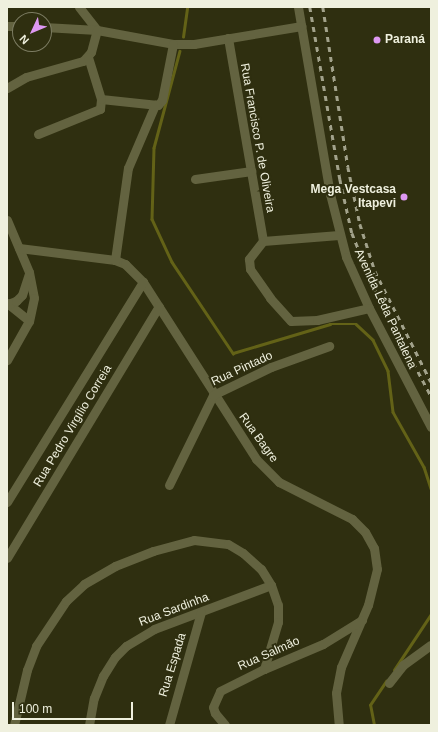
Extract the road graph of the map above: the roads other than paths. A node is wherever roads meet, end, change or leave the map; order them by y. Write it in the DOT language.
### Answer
graph roads {
  1 [pos="78,7"];
  2 [pos="298,7"];
  3 [pos="301,26"];
  4 [pos="52,27"];
  5 [pos="97,30"];
  6 [pos="228,38"];
  7 [pos="174,44"];
  8 [pos="88,57"];
  9 [pos="7,88"];
  10 [pos="101,99"];
  11 [pos="155,105"];
  12 [pos="38,134"];
  13 [pos="250,171"];
  14 [pos="195,179"];
  15 [pos="7,220"];
  16 [pos="339,235"];
  17 [pos="263,241"];
  18 [pos="19,248"];
  19 [pos="115,260"];
  20 [pos="29,272"];
  21 [pos="143,282"];
  22 [pos="8,304"];
  23 [pos="159,306"];
  24 [pos="369,308"];
  25 [pos="29,321"];
  26 [pos="329,346"];
  27 [pos="7,360"];
  28 [pos="213,394"];
  29 [pos="431,427"];
  30 [pos="169,486"];
  31 [pos="7,502"];
  32 [pos="7,558"];
  33 [pos="271,585"];
  34 [pos="202,612"];
  35 [pos="363,619"];
  36 [pos="431,645"];
  37 [pos="264,669"];
  38 [pos="389,683"];
  39 [pos="14,725"];
  40 [pos="89,725"];
  41 [pos="168,725"];
  42 [pos="225,725"];
  43 [pos="339,725"];
  1 -- 5 [label="street"];
  2 -- 3 [label="street, Avenida Lêda Pantalena"];
  3 -- 6 [label="street"];
  3 -- 16 [label="street, Avenida Lêda Pantalena"];
  4 -- 5 [label="street"];
  5 -- 7 [label="street"];
  5 -- 8 [label="street"];
  6 -- 7 [label="street"];
  6 -- 13 [label="street, Rua Francisco P. de Oliveira"];
  7 -- 11 [label="street"];
  8 -- 9 [label="street"];
  8 -- 10 [label="street"];
  10 -- 11 [label="street"];
  10 -- 12 [label="street"];
  11 -- 19 [label="street"];
  13 -- 14 [label="street"];
  13 -- 17 [label="street, Rua Francisco P. de Oliveira"];
  15 -- 18 [label="street"];
  16 -- 17 [label="street"];
  16 -- 24 [label="street, Avenida Lêda Pantalena"];
  17 -- 24 [label="street"];
  18 -- 19 [label="street, Rua Bagre"];
  18 -- 20 [label="street"];
  19 -- 21 [label="street, Rua Bagre"];
  20 -- 22 [label="street"];
  20 -- 25 [label="street"];
  21 -- 23 [label="street, Rua Bagre"];
  21 -- 31 [label="street, Rua Pedro Virgílio Correia"];
  22 -- 25 [label="street"];
  23 -- 28 [label="street, Rua Bagre"];
  23 -- 32 [label="street, Rua Pedro Virgílio Correia"];
  24 -- 29 [label="street, Avenida Lêda Pantalena"];
  25 -- 27 [label="street"];
  26 -- 28 [label="street, Rua Pintado"];
  28 -- 30 [label="street, Rua Pintado"];
  28 -- 35 [label="street, Rua Bagre"];
  33 -- 34 [label="street, Rua Sardinha"];
  33 -- 37 [label="street"];
  33 -- 39 [label="street"];
  34 -- 40 [label="street, Rua Sardinha"];
  34 -- 41 [label="street, Rua Espada"];
  35 -- 37 [label="street, Rua Salmão"];
  35 -- 43 [label="street, Rua Bagre"];
  36 -- 38 [label="street"];
  37 -- 42 [label="street, Rua Salmão"];
}
